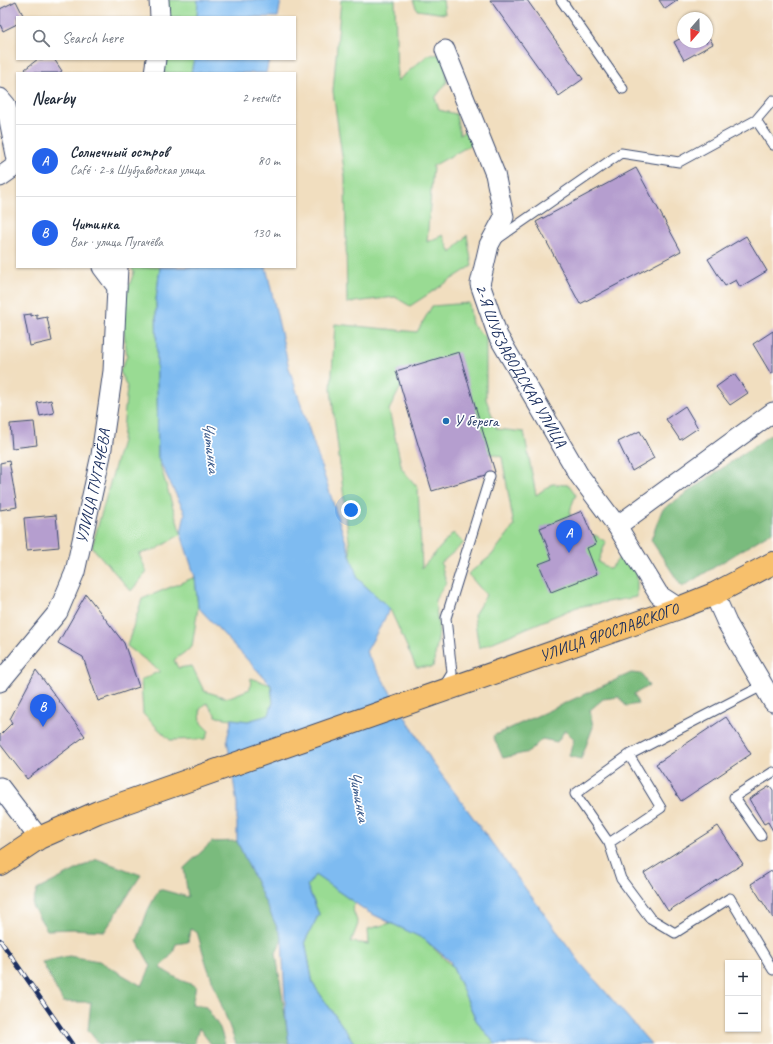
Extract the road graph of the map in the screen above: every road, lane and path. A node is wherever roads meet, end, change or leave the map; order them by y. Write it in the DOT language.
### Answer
graph roads {
  1 [pos="159,0"];
  2 [pos="561,0"];
  3 [pos="160,16"];
  4 [pos="445,50"];
  5 [pos="156,60"];
  6 [pos="154,72"];
  7 [pos="624,90"];
  8 [pos="0,98"];
  9 [pos="773,100"];
  10 [pos="756,120"];
  11 [pos="773,145"];
  12 [pos="16,155"];
  13 [pos="16,166"];
  14 [pos="0,176"];
  15 [pos="489,245"];
  16 [pos="103,268"];
  17 [pos="118,268"];
  18 [pos="117,287"];
  19 [pos="773,412"];
  20 [pos="490,476"];
  21 [pos="617,526"];
  22 [pos="773,563"];
  23 [pos="714,594"];
  24 [pos="679,608"];
  25 [pos="0,682"];
  26 [pos="762,686"];
  27 [pos="440,692"];
  28 [pos="773,702"];
  29 [pos="629,755"];
  30 [pos="773,772"];
  31 [pos="0,787"];
  32 [pos="761,836"];
  33 [pos="39,838"];
  34 [pos="609,843"];
  35 [pos="0,864"];
  36 [pos="773,970"];
  1 -- 3 [label="street"];
  2 -- 7 [label="lane"];
  4 -- 15 [label="street, 2-Я ШУБЗАВОДСКАЯ УЛИЦА"];
  5 -- 6 [label="street"];
  8 -- 12 [label="street"];
  9 -- 10 [label="lane"];
  10 -- 11 [label="lane"];
  10 -- 15 [label="lane"];
  13 -- 14 [label="street"];
  15 -- 21 [label="street, 2-Я ШУБЗАВОДСКАЯ УЛИЦА"];
  16 -- 18 [label="street"];
  17 -- 18 [label="street, УЛИЦА ПУГАЧЁВА"];
  18 -- 25 [label="street, УЛИЦА ПУГАЧЁВА"];
  19 -- 21 [label="street"];
  20 -- 27 [label="lane"];
  21 -- 24 [label="street, 2-Я ШУБЗАВОДСКАЯ УЛИЦА"];
  22 -- 23 [label="main road, УЛИЦА ЯРОСЛАВСКОГО"];
  23 -- 24 [label="main road, УЛИЦА ЯРОСЛАВСКОГО"];
  23 -- 26 [label="street"];
  24 -- 27 [label="main road, УЛИЦА ЯРОСЛАВСКОГО"];
  26 -- 28 [label="street"];
  26 -- 29 [label="lane"];
  27 -- 33 [label="main road, УЛИЦА ЯРОСЛАВСКОГО"];
  29 -- 34 [label="lane"];
  29 -- 34 [label="lane"];
  30 -- 32 [label="lane"];
  31 -- 33 [label="street"];
  33 -- 35 [label="main road, УЛИЦА ЯРОСЛАВСКОГО"];
  34 -- 36 [label="lane"];
}
